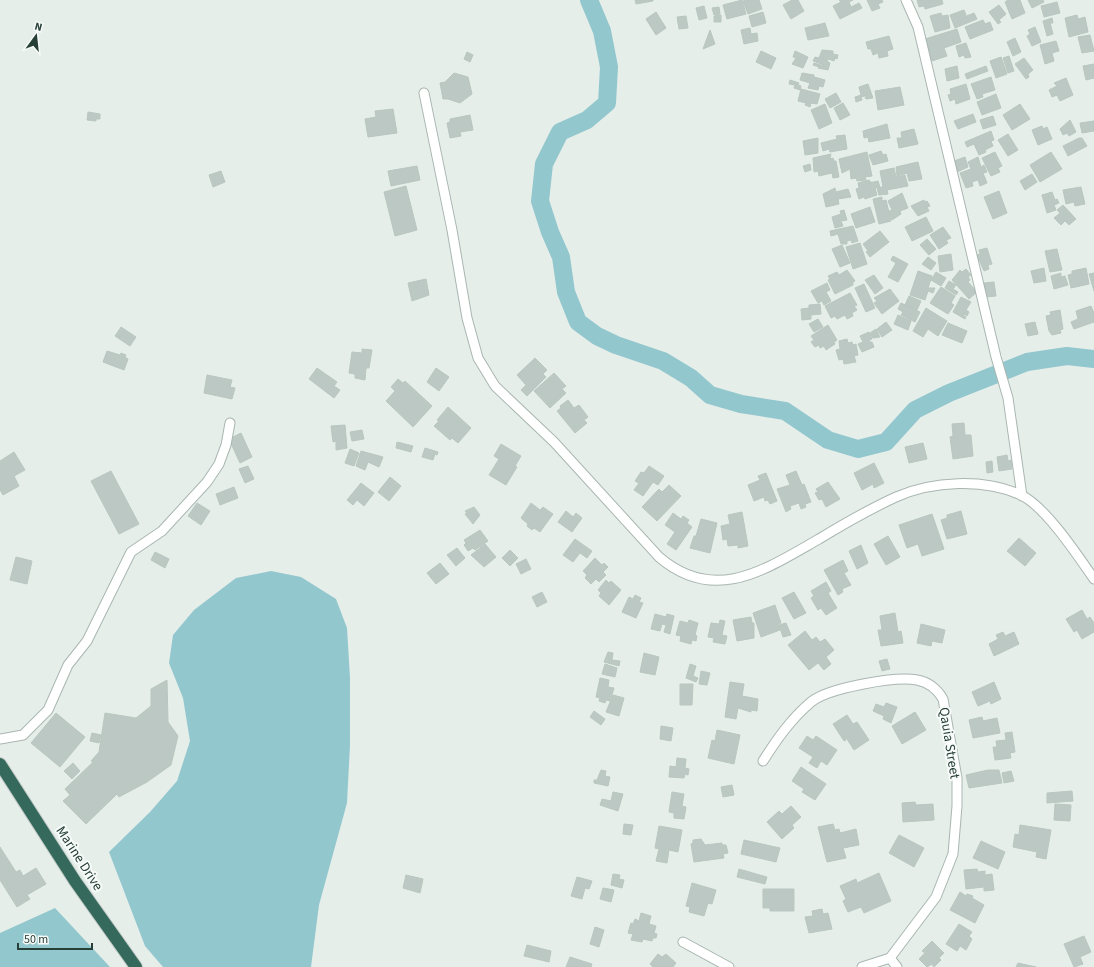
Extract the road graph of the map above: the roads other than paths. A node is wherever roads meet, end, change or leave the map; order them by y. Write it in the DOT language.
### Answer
graph roads {
  1 [pos="906,0"];
  2 [pos="424,93"];
  3 [pos="230,423"];
  4 [pos="1022,496"];
  5 [pos="1094,579"];
  6 [pos="0,739"];
  7 [pos="763,761"];
  8 [pos="0,764"];
  9 [pos="683,942"];
  10 [pos="890,958"];
  11 [pos="136,967"];
  12 [pos="728,967"];
  13 [pos="862,967"];
  14 [pos="897,967"];
  1 -- 4 [label="street"];
  2 -- 4 [label="street"];
  3 -- 6 [label="street"];
  4 -- 5 [label="street"];
  7 -- 10 [label="street, Qauia Street"];
  8 -- 11 [label="highway, Marine Drive"];
  9 -- 12 [label="street"];
  10 -- 13 [label="street"];
  10 -- 14 [label="street"];
}
